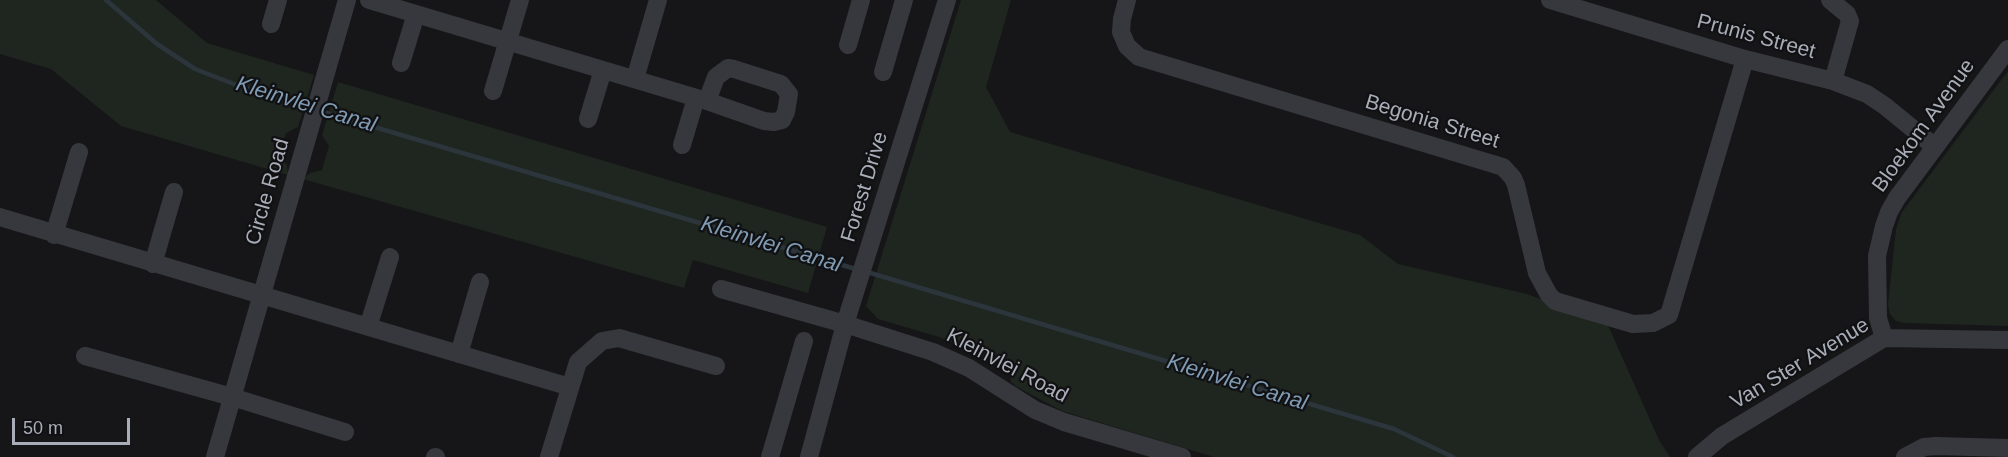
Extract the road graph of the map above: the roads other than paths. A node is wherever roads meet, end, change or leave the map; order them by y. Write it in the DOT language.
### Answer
graph roads {
  1 [pos="278,0"];
  2 [pos="347,0"];
  3 [pos="369,0"];
  4 [pos="520,0"];
  5 [pos="658,0"];
  6 [pos="861,0"];
  7 [pos="904,0"];
  8 [pos="947,0"];
  9 [pos="1127,0"];
  10 [pos="1550,0"];
  11 [pos="1830,0"];
  12 [pos="416,14"];
  13 [pos="271,24"];
  14 [pos="508,42"];
  15 [pos="848,45"];
  16 [pos="2008,49"];
  17 [pos="1745,59"];
  18 [pos="401,63"];
  19 [pos="603,70"];
  20 [pos="883,72"];
  21 [pos="635,79"];
  22 [pos="1833,81"];
  23 [pos="493,91"];
  24 [pos="588,119"];
  25 [pos="682,145"];
  26 [pos="1935,147"];
  27 [pos="79,152"];
  28 [pos="174,192"];
  29 [pos="0,218"];
  30 [pos="54,235"];
  31 [pos="390,257"];
  32 [pos="153,264"];
  33 [pos="480,282"];
  34 [pos="721,289"];
  35 [pos="262,296"];
  36 [pos="845,324"];
  37 [pos="368,327"];
  38 [pos="1884,338"];
  39 [pos="804,340"];
  40 [pos="2008,340"];
  41 [pos="459,354"];
  42 [pos="85,356"];
  43 [pos="716,366"];
  44 [pos="570,387"];
  45 [pos="232,397"];
  46 [pos="345,432"];
  47 [pos="2008,448"];
  48 [pos="215,457"];
  49 [pos="549,457"];
  50 [pos="770,457"];
  51 [pos="809,457"];
  52 [pos="1182,457"];
  53 [pos="1697,457"];
  54 [pos="1905,457"];
  1 -- 13 [label="street"];
  2 -- 35 [label="street, Circle Road"];
  3 -- 12 [label="street"];
  4 -- 14 [label="street"];
  5 -- 21 [label="street"];
  6 -- 15 [label="street"];
  7 -- 20 [label="street"];
  8 -- 36 [label="street, Forest Drive"];
  9 -- 17 [label="street, Begonia Street"];
  10 -- 17 [label="street, Prunis Street"];
  11 -- 22 [label="street"];
  12 -- 14 [label="street"];
  12 -- 18 [label="street"];
  14 -- 19 [label="street"];
  14 -- 23 [label="street"];
  16 -- 26 [label="street, Bloekom Avenue"];
  17 -- 22 [label="street, Prunis Street"];
  19 -- 21 [label="street"];
  19 -- 24 [label="street"];
  21 -- 25 [label="street"];
  22 -- 26 [label="street, Prunis Street"];
  26 -- 38 [label="street, Bloekom Avenue"];
  27 -- 30 [label="street"];
  28 -- 32 [label="street"];
  29 -- 30 [label="street"];
  30 -- 32 [label="street"];
  31 -- 37 [label="street"];
  32 -- 35 [label="street"];
  33 -- 41 [label="street"];
  34 -- 36 [label="street, Kleinvlei Road"];
  35 -- 37 [label="street"];
  35 -- 45 [label="street, Circle Road"];
  36 -- 51 [label="street, Forest Drive"];
  36 -- 52 [label="street, Kleinvlei Road"];
  37 -- 41 [label="street"];
  38 -- 40 [label="street, Van Ster Avenue"];
  38 -- 53 [label="street, Van Ster Avenue"];
  39 -- 50 [label="street"];
  41 -- 44 [label="street"];
  42 -- 45 [label="street"];
  43 -- 44 [label="street"];
  44 -- 49 [label="street"];
  45 -- 46 [label="street"];
  45 -- 48 [label="street, Circle Road"];
  47 -- 54 [label="street"];
}
